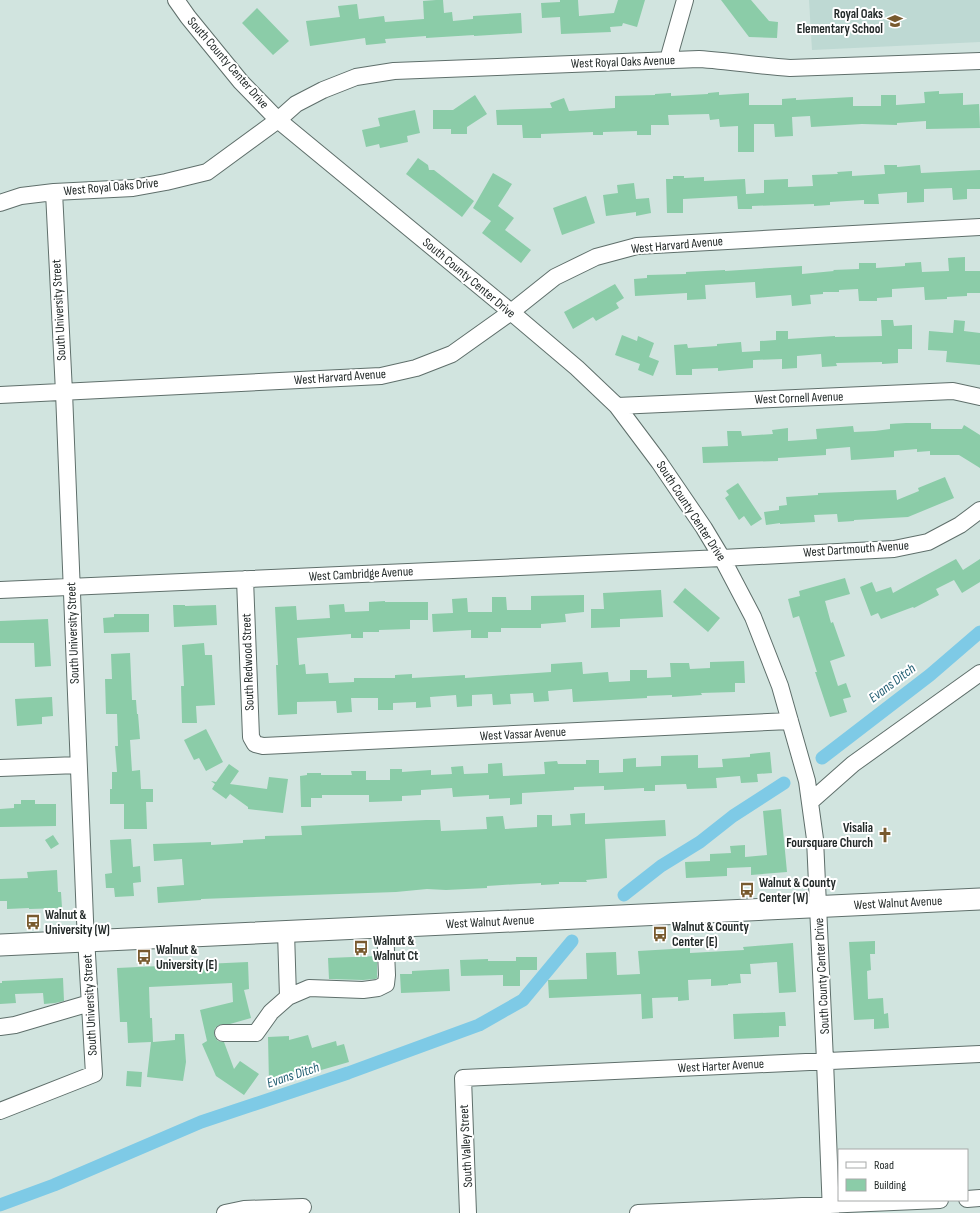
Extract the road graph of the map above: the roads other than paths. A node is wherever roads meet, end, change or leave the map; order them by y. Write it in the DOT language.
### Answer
graph roads {
  1 [pos="176,0"];
  2 [pos="685,0"];
  3 [pos="668,60"];
  4 [pos="980,61"];
  5 [pos="278,120"];
  6 [pos="54,192"];
  7 [pos="0,203"];
  8 [pos="980,227"];
  9 [pos="511,312"];
  10 [pos="64,392"];
  11 [pos="0,395"];
  12 [pos="980,397"];
  13 [pos="617,406"];
  14 [pos="980,510"];
  15 [pos="722,558"];
  16 [pos="245,579"];
  17 [pos="71,587"];
  18 [pos="0,590"];
  19 [pos="980,673"];
  20 [pos="790,721"];
  21 [pos="255,744"];
  22 [pos="78,765"];
  23 [pos="0,768"];
  24 [pos="810,802"];
  25 [pos="980,900"];
  26 [pos="818,907"];
  27 [pos="385,927"];
  28 [pos="286,932"];
  29 [pos="86,942"];
  30 [pos="0,946"];
  31 [pos="288,997"];
  32 [pos="90,1003"];
  33 [pos="0,1027"];
  34 [pos="223,1033"];
  35 [pos="980,1054"];
  36 [pos="826,1061"];
  37 [pos="462,1078"];
  38 [pos="0,1111"];
  39 [pos="980,1198"];
  40 [pos="968,1199"];
  41 [pos="928,1201"];
  42 [pos="304,1207"];
  43 [pos="830,1209"];
  44 [pos="225,1213"];
  45 [pos="468,1213"];
  46 [pos="638,1213"];
  1 -- 5 [label="street, South County Center Drive"];
  2 -- 3 [label="street"];
  3 -- 4 [label="street, West Royal Oaks Avenue"];
  3 -- 5 [label="street, West Royal Oaks Avenue"];
  5 -- 6 [label="street, West Royal Oaks Drive"];
  5 -- 9 [label="street, South County Center Drive"];
  6 -- 7 [label="street, West Royal Oaks Drive"];
  6 -- 10 [label="street, South University Street"];
  8 -- 9 [label="street, West Harvard Avenue"];
  9 -- 10 [label="street, West Harvard Avenue"];
  9 -- 13 [label="street, South County Center Drive"];
  10 -- 11 [label="street, West Harvard Avenue"];
  10 -- 17 [label="street, South University Street"];
  12 -- 13 [label="street, West Cornell Avenue"];
  13 -- 15 [label="street, South County Center Drive"];
  14 -- 15 [label="street, West Dartmouth Avenue"];
  15 -- 16 [label="street, West Cambridge Avenue"];
  15 -- 20 [label="street, South County Center Drive"];
  16 -- 17 [label="street, West Cambridge Avenue"];
  16 -- 21 [label="street, South Redwood Street"];
  17 -- 18 [label="street, West Cambridge Avenue"];
  17 -- 22 [label="street, South University Street"];
  19 -- 24 [label="street"];
  20 -- 21 [label="street, West Vassar Avenue"];
  20 -- 24 [label="street, South County Center Drive"];
  22 -- 23 [label="street"];
  22 -- 29 [label="street, South University Street"];
  24 -- 26 [label="street, South County Center Drive"];
  25 -- 26 [label="main road, West Walnut Avenue"];
  26 -- 27 [label="main road, West Walnut Avenue"];
  26 -- 36 [label="street, South County Center Drive"];
  27 -- 28 [label="main road, West Walnut Avenue"];
  27 -- 31 [label="street"];
  28 -- 29 [label="main road, West Walnut Avenue"];
  28 -- 31 [label="street"];
  29 -- 30 [label="main road, West Walnut Avenue"];
  29 -- 32 [label="street, South University Street"];
  31 -- 34 [label="street"];
  32 -- 33 [label="street"];
  32 -- 38 [label="street, South University Street"];
  35 -- 36 [label="street, West Harter Avenue"];
  36 -- 37 [label="street, West Harter Avenue"];
  36 -- 43 [label="street, South County Center Drive"];
  37 -- 45 [label="street, South Valley Street"];
  39 -- 40 [label="street"];
  41 -- 43 [label="street"];
  42 -- 44 [label="street"];
  43 -- 46 [label="street"];
}
